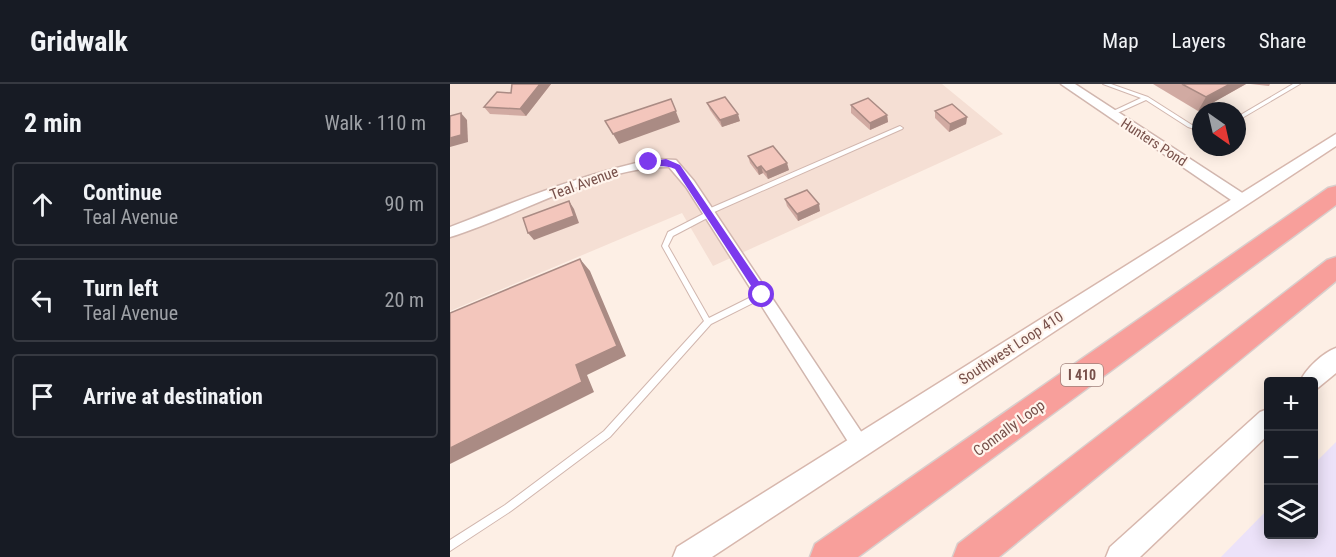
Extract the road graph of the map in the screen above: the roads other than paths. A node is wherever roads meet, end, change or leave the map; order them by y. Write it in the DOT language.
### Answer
graph roads {
  1 [pos="1066,84"];
  2 [pos="1106,84"];
  3 [pos="1297,84"];
  4 [pos="1146,98"];
  5 [pos="1111,114"];
  6 [pos="1246,114"];
  7 [pos="1192,127"];
  8 [pos="900,128"];
  9 [pos="1336,139"];
  10 [pos="1336,194"];
  11 [pos="1242,200"];
  12 [pos="709,213"];
  13 [pos="450,232"];
  14 [pos="1336,267"];
  15 [pos="762,295"];
  16 [pos="708,322"];
  17 [pos="1336,358"];
  18 [pos="1315,377"];
  19 [pos="1264,425"];
  20 [pos="860,445"];
  21 [pos="450,546"];
  22 [pos="687,557"];
  23 [pos="828,557"];
  24 [pos="971,557"];
  25 [pos="1120,557"];
  1 -- 5 [label="street, Hunters Pond"];
  2 -- 4 [label="lane"];
  3 -- 6 [label="lane"];
  4 -- 5 [label="lane"];
  4 -- 7 [label="lane"];
  5 -- 11 [label="street, Hunters Pond"];
  8 -- 12 [label="lane"];
  9 -- 11 [label="main road, Southwest Loop 410"];
  10 -- 23 [label="highway, Connally Loop / I 410"];
  11 -- 20 [label="main road, Southwest Loop 410"];
  12 -- 13 [label="street, Teal Avenue"];
  12 -- 15 [label="street, Teal Avenue"];
  12 -- 16 [label="lane"];
  14 -- 24 [label="highway"];
  15 -- 16 [label="lane"];
  15 -- 20 [label="street, Teal Avenue"];
  16 -- 21 [label="lane"];
  17 -- 18 [label="main road"];
  19 -- 25 [label="main road"];
  20 -- 22 [label="main road, Southwest Loop 410"];
}
